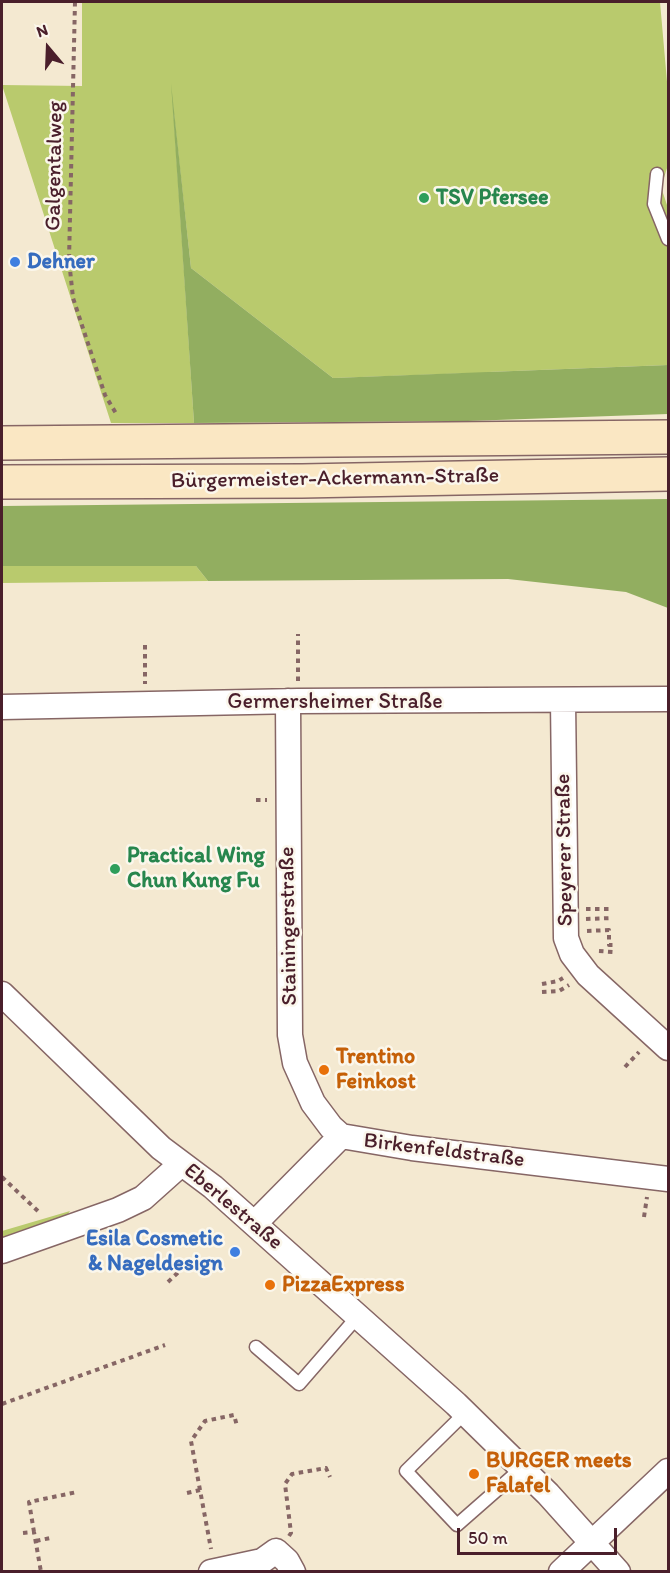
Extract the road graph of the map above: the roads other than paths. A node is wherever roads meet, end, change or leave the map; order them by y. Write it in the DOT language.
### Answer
graph roads {
  1 [pos="657,174"];
  2 [pos="669,239"];
  3 [pos="669,437"];
  4 [pos="2,443"];
  5 [pos="669,474"];
  6 [pos="2,483"];
  7 [pos="669,699"];
  8 [pos="293,701"];
  9 [pos="563,701"];
  10 [pos="2,708"];
  11 [pos="2,994"];
  12 [pos="662,1042"];
  13 [pos="341,1136"];
  14 [pos="181,1164"];
  15 [pos="669,1179"];
  16 [pos="255,1223"];
  17 [pos="2,1251"];
  18 [pos="358,1316"];
  19 [pos="256,1347"];
  20 [pos="465,1413"];
  21 [pos="522,1468"];
  22 [pos="669,1471"];
  23 [pos="592,1542"];
  24 [pos="213,1571"];
  25 [pos="293,1572"];
  26 [pos="561,1572"];
  27 [pos="618,1572"];
  1 -- 2 [label="lane"];
  3 -- 4 [label="main road, Bürgermeister-Ackermann-Straße"];
  5 -- 6 [label="main road, Bürgermeister-Ackermann-Straße"];
  7 -- 9 [label="street, Germersheimer Straße"];
  8 -- 9 [label="street, Germersheimer Straße"];
  8 -- 10 [label="street, Germersheimer Straße"];
  8 -- 13 [label="street, Stainingerstraße"];
  9 -- 12 [label="street, Speyerer Straße"];
  11 -- 14 [label="street, Eberlestraße"];
  13 -- 15 [label="street, Birkenfeldstraße"];
  13 -- 16 [label="street, Birkenfeldstraße"];
  14 -- 16 [label="street, Eberlestraße"];
  14 -- 17 [label="street"];
  16 -- 18 [label="street, Eberlestraße"];
  18 -- 19 [label="lane"];
  18 -- 20 [label="street, Eberlestraße"];
  20 -- 21 [label="street, Eberlestraße"];
  20 -- 21 [label="lane"];
  21 -- 23 [label="street, Eberlestraße"];
  22 -- 23 [label="street"];
  23 -- 26 [label="street"];
  23 -- 27 [label="street, Eberlestraße"];
  24 -- 25 [label="street"];
}
